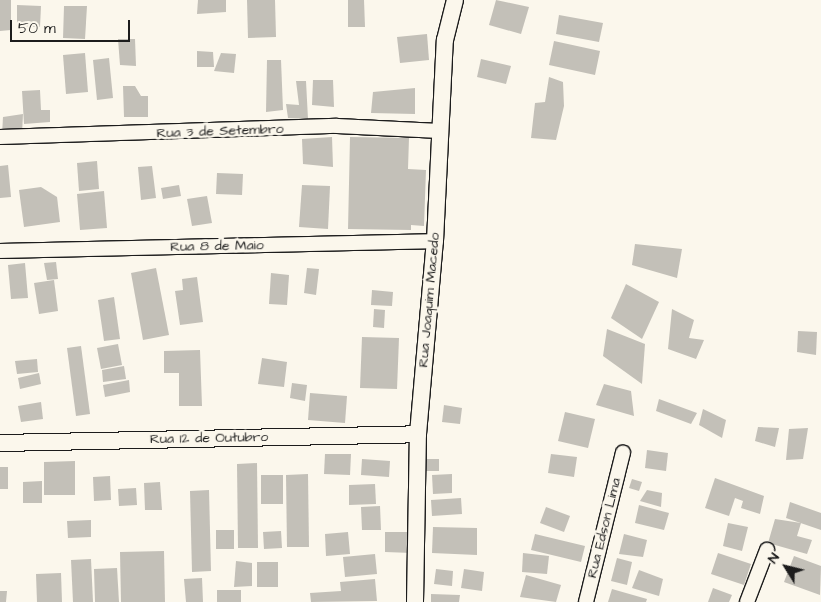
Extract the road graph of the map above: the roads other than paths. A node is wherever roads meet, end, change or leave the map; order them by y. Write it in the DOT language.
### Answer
graph roads {
  1 [pos="455,0"];
  2 [pos="440,131"];
  3 [pos="0,137"];
  4 [pos="435,241"];
  5 [pos="0,251"];
  6 [pos="418,434"];
  7 [pos="0,443"];
  8 [pos="623,453"];
  9 [pos="767,550"];
  10 [pos="416,602"];
  11 [pos="586,602"];
  12 [pos="746,602"];
  1 -- 2 [label="street, Rua Joaquim Macedo"];
  2 -- 3 [label="street, Rua 3 de Setembro"];
  2 -- 4 [label="street, Rua Joaquim Macedo"];
  4 -- 5 [label="street, Rua 8 de Maio"];
  4 -- 6 [label="street, Rua Joaquim Macedo"];
  6 -- 7 [label="street, Rua 12 de Outubro"];
  6 -- 10 [label="street, Rua Joaquim Macedo"];
  8 -- 11 [label="street, Rua Edson Lima"];
  9 -- 12 [label="street"];
}
